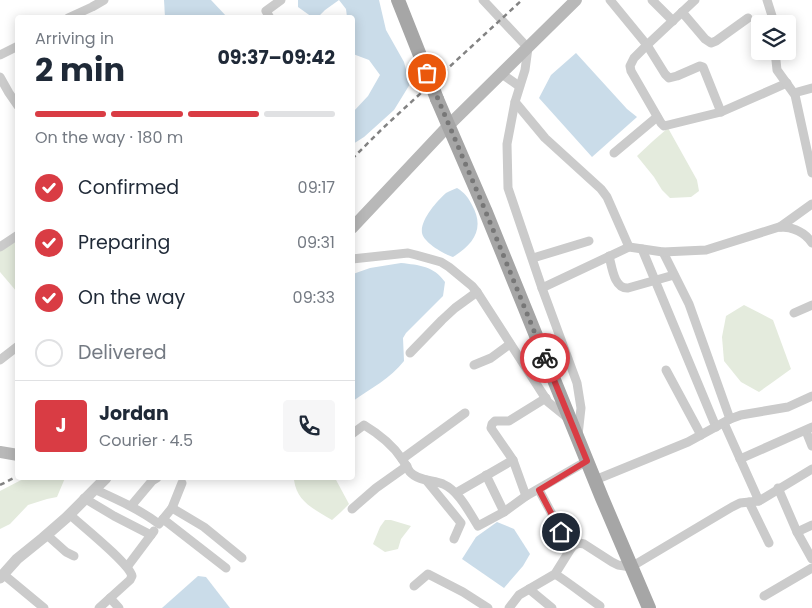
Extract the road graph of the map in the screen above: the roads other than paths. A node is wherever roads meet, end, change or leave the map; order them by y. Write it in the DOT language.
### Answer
graph roads {
  1 [pos="104,0"];
  2 [pos="281,0"];
  3 [pos="398,0"];
  4 [pos="483,0"];
  5 [pos="576,0"];
  6 [pos="610,0"];
  7 [pos="652,0"];
  8 [pos="695,0"];
  9 [pos="767,0"];
  10 [pos="682,12"];
  11 [pos="90,13"];
  12 [pos="268,15"];
  13 [pos="772,15"];
  14 [pos="748,18"];
  15 [pos="673,21"];
  16 [pos="647,44"];
  17 [pos="15,48"];
  18 [pos="528,48"];
  19 [pos="0,55"];
  20 [pos="776,60"];
  21 [pos="502,74"];
  22 [pos="0,77"];
  23 [pos="787,83"];
  24 [pos="519,86"];
  25 [pos="812,88"];
  26 [pos="794,93"];
  27 [pos="15,102"];
  28 [pos="515,102"];
  29 [pos="721,112"];
  30 [pos="657,117"];
  31 [pos="449,125"];
  32 [pos="614,153"];
  33 [pos="812,174"];
  34 [pos="812,204"];
  35 [pos="355,225"];
  36 [pos="780,227"];
  37 [pos="15,237"];
  38 [pos="590,241"];
  39 [pos="812,243"];
  40 [pos="0,247"];
  41 [pos="629,248"];
  42 [pos="642,249"];
  43 [pos="663,252"];
  44 [pos="609,256"];
  45 [pos="533,258"];
  46 [pos="355,259"];
  47 [pos="674,275"];
  48 [pos="655,280"];
  49 [pos="542,288"];
  50 [pos="477,292"];
  51 [pos="812,305"];
  52 [pos="794,313"];
  53 [pos="510,344"];
  54 [pos="15,348"];
  55 [pos="410,353"];
  56 [pos="0,360"];
  57 [pos="474,366"];
  58 [pos="666,370"];
  59 [pos="812,396"];
  60 [pos="546,398"];
  61 [pos="465,413"];
  62 [pos="570,420"];
  63 [pos="723,423"];
  64 [pos="809,429"];
  65 [pos="355,432"];
  66 [pos="701,435"];
  67 [pos="578,438"];
  68 [pos="812,446"];
  69 [pos="0,452"];
  70 [pos="15,454"];
  71 [pos="740,459"];
  72 [pos="513,460"];
  73 [pos="587,461"];
  74 [pos="404,462"];
  75 [pos="812,469"];
  76 [pos="486,476"];
  77 [pos="103,480"];
  78 [pos="154,480"];
  79 [pos="426,480"];
  80 [pos="595,480"];
  81 [pos="182,483"];
  82 [pos="778,488"];
  83 [pos="94,489"];
  84 [pos="539,490"];
  85 [pos="456,493"];
  86 [pos="526,496"];
  87 [pos="84,498"];
  88 [pos="754,501"];
  89 [pos="131,506"];
  90 [pos="172,508"];
  91 [pos="352,509"];
  92 [pos="504,512"];
  93 [pos="69,514"];
  94 [pos="161,522"];
  95 [pos="812,525"];
  96 [pos="797,532"];
  97 [pos="47,534"];
  98 [pos="151,535"];
  99 [pos="454,539"];
  100 [pos="769,543"];
  101 [pos="808,544"];
  102 [pos="573,546"];
  103 [pos="74,556"];
  104 [pos="242,558"];
  105 [pos="812,559"];
  106 [pos="127,567"];
  107 [pos="631,567"];
  108 [pos="226,568"];
  109 [pos="812,568"];
  110 [pos="555,574"];
  111 [pos="2,576"];
  112 [pos="414,586"];
  113 [pos="529,589"];
  114 [pos="764,596"];
  115 [pos="110,598"];
  116 [pos="600,606"];
  117 [pos="44,608"];
  118 [pos="99,608"];
  119 [pos="118,608"];
  120 [pos="488,608"];
  121 [pos="509,608"];
  122 [pos="552,608"];
  123 [pos="649,608"];
  1 -- 11 [label="street"];
  2 -- 12 [label="street"];
  3 -- 31 [label="main road, bridge"];
  4 -- 18 [label="street"];
  5 -- 18 [label="main road"];
  6 -- 16 [label="street"];
  7 -- 15 [label="street"];
  8 -- 10 [label="street"];
  9 -- 13 [label="street"];
  10 -- 14 [label="street"];
  10 -- 15 [label="street"];
  15 -- 16 [label="street"];
  16 -- 29 [label="street"];
  16 -- 30 [label="street"];
  17 -- 19 [label="street"];
  18 -- 21 [label="main road"];
  18 -- 24 [label="street"];
  20 -- 23 [label="street"];
  21 -- 24 [label="street"];
  21 -- 31 [label="main road"];
  22 -- 27 [label="street"];
  23 -- 26 [label="street"];
  23 -- 29 [label="street"];
  24 -- 28 [label="street"];
  25 -- 26 [label="street"];
  26 -- 33 [label="street"];
  28 -- 41 [label="street"];
  28 -- 45 [label="street"];
  29 -- 30 [label="street"];
  30 -- 32 [label="street"];
  31 -- 35 [label="main road"];
  31 -- 62 [label="main road"];
  34 -- 36 [label="street"];
  36 -- 39 [label="street"];
  36 -- 43 [label="street"];
  37 -- 40 [label="street"];
  38 -- 45 [label="street"];
  41 -- 42 [label="street"];
  41 -- 44 [label="street"];
  42 -- 43 [label="street"];
  42 -- 48 [label="street"];
  43 -- 47 [label="street"];
  44 -- 48 [label="street"];
  44 -- 49 [label="street"];
  45 -- 49 [label="street"];
  46 -- 50 [label="street"];
  47 -- 48 [label="street"];
  47 -- 63 [label="street"];
  48 -- 63 [label="street"];
  49 -- 67 [label="street"];
  50 -- 53 [label="street"];
  50 -- 55 [label="street"];
  51 -- 52 [label="street"];
  53 -- 57 [label="street"];
  53 -- 60 [label="street"];
  54 -- 56 [label="street"];
  58 -- 66 [label="street"];
  59 -- 63 [label="street"];
  60 -- 62 [label="street"];
  60 -- 72 [label="street"];
  61 -- 74 [label="street"];
  62 -- 67 [label="main road"];
  63 -- 66 [label="street"];
  63 -- 71 [label="street"];
  64 -- 68 [label="street"];
  64 -- 71 [label="street"];
  65 -- 74 [label="street"];
  66 -- 80 [label="street"];
  67 -- 73 [label="main road"];
  69 -- 70 [label="main road"];
  71 -- 88 [label="street"];
  72 -- 76 [label="street"];
  72 -- 86 [label="street"];
  73 -- 80 [label="main road"];
  73 -- 84 [label="street"];
  74 -- 79 [label="street"];
  74 -- 91 [label="street"];
  75 -- 82 [label="street"];
  76 -- 85 [label="street"];
  76 -- 92 [label="street"];
  77 -- 83 [label="street"];
  78 -- 89 [label="street"];
  79 -- 85 [label="street"];
  79 -- 99 [label="street"];
  80 -- 107 [label="main road"];
  81 -- 90 [label="street"];
  82 -- 88 [label="street"];
  82 -- 96 [label="street"];
  83 -- 87 [label="street"];
  83 -- 89 [label="street"];
  84 -- 86 [label="street"];
  84 -- 102 [label="street"];
  85 -- 92 [label="street"];
  86 -- 92 [label="street"];
  87 -- 93 [label="street"];
  87 -- 98 [label="street"];
  88 -- 100 [label="street"];
  88 -- 107 [label="street"];
  89 -- 94 [label="street"];
  90 -- 94 [label="street"];
  90 -- 104 [label="street"];
  93 -- 97 [label="street"];
  93 -- 106 [label="street"];
  94 -- 98 [label="street"];
  94 -- 108 [label="street"];
  95 -- 96 [label="street"];
  96 -- 101 [label="street"];
  97 -- 103 [label="street"];
  97 -- 111 [label="street"];
  98 -- 106 [label="street"];
  101 -- 105 [label="street"];
  102 -- 107 [label="street"];
  102 -- 110 [label="street"];
  106 -- 115 [label="street"];
  107 -- 123 [label="main road"];
  109 -- 114 [label="street"];
  110 -- 113 [label="street"];
  110 -- 116 [label="street"];
  111 -- 117 [label="street"];
  112 -- 120 [label="street"];
  113 -- 121 [label="street"];
  113 -- 122 [label="street"];
  115 -- 118 [label="street"];
  115 -- 119 [label="street"];
}
